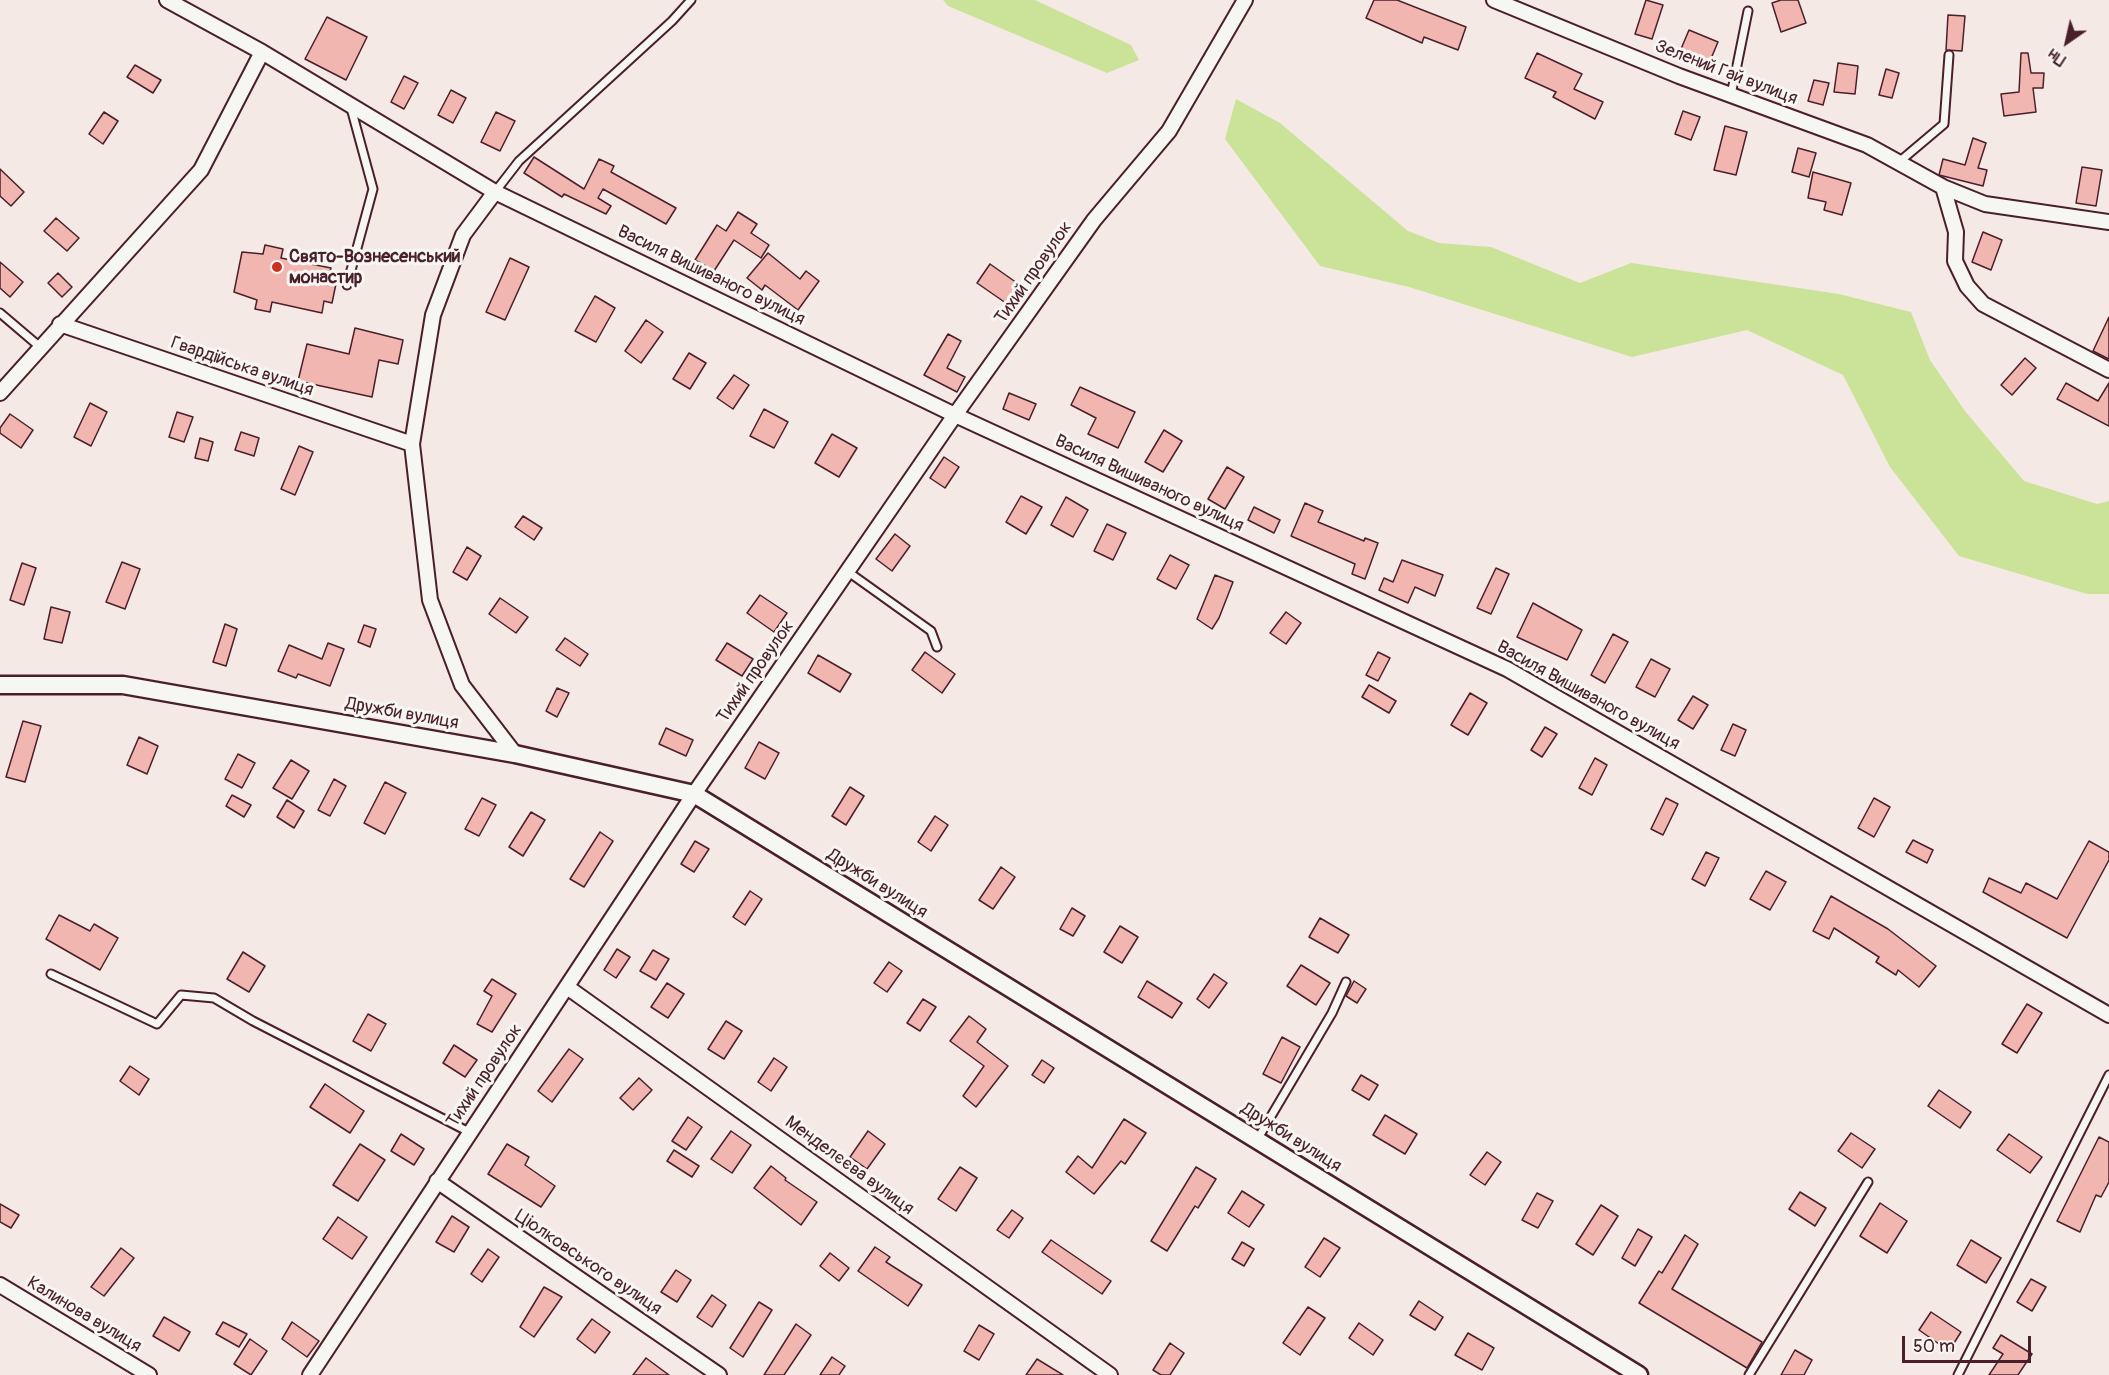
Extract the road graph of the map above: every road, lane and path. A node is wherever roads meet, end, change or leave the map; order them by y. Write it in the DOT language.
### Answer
graph roads {
  1 [pos="167,0"];
  2 [pos="691,0"];
  3 [pos="1245,0"];
  4 [pos="1494,0"];
  5 [pos="1748,11"];
  6 [pos="262,52"];
  7 [pos="1949,55"];
  8 [pos="1731,95"];
  9 [pos="351,108"];
  10 [pos="1899,162"];
  11 [pos="1942,187"];
  12 [pos="495,192"];
  13 [pos="2109,222"];
  14 [pos="347,285"];
  15 [pos="0,313"];
  16 [pos="60,324"];
  17 [pos="40,347"];
  18 [pos="2109,370"];
  19 [pos="0,393"];
  20 [pos="955,415"];
  21 [pos="412,444"];
  22 [pos="848,571"];
  23 [pos="937,647"];
  24 [pos="0,685"];
  25 [pos="515,754"];
  26 [pos="694,794"];
  27 [pos="51,974"];
  28 [pos="1346,982"];
  29 [pos="567,987"];
  30 [pos="2109,1015"];
  31 [pos="2109,1075"];
  32 [pos="469,1132"];
  33 [pos="1257,1140"];
  34 [pos="436,1181"];
  35 [pos="1868,1182"];
  36 [pos="0,1285"];
  37 [pos="149,1375"];
  38 [pos="310,1375"];
  39 [pos="719,1375"];
  40 [pos="1110,1375"];
  41 [pos="1639,1375"];
  42 [pos="1749,1375"];
  43 [pos="1958,1375"];
  1 -- 6 [label="street, Василя Вишиваного вулиця"];
  2 -- 12 [label="lane"];
  3 -- 20 [label="street, Тихий провулок"];
  4 -- 8 [label="street, Зелений Гай вулиця"];
  5 -- 8 [label="lane"];
  6 -- 9 [label="street, Василя Вишиваного вулиця"];
  6 -- 16 [label="street"];
  7 -- 10 [label="lane"];
  8 -- 10 [label="street, Зелений Гай вулиця"];
  9 -- 12 [label="street, Василя Вишиваного вулиця"];
  9 -- 14 [label="lane"];
  10 -- 11 [label="street, Зелений Гай вулиця"];
  11 -- 13 [label="street, Зелений Гай вулиця"];
  11 -- 18 [label="street"];
  12 -- 20 [label="street, Василя Вишиваного вулиця"];
  12 -- 21 [label="street"];
  15 -- 17 [label="lane"];
  16 -- 17 [label="street"];
  16 -- 21 [label="street, Гвардійська вулиця"];
  17 -- 19 [label="street"];
  20 -- 22 [label="street, Тихий провулок"];
  20 -- 30 [label="street, Василя Вишиваного вулиця"];
  21 -- 25 [label="street"];
  22 -- 23 [label="lane"];
  22 -- 26 [label="street, Тихий провулок"];
  24 -- 25 [label="street, Дружби вулиця"];
  25 -- 26 [label="street, Дружби вулиця"];
  26 -- 29 [label="street, Тихий провулок"];
  26 -- 33 [label="street, Дружби вулиця"];
  27 -- 32 [label="lane"];
  28 -- 33 [label="lane"];
  29 -- 32 [label="street, Тихий провулок"];
  29 -- 40 [label="street, Менделєєва вулиця"];
  31 -- 43 [label="lane"];
  32 -- 34 [label="street, Тихий провулок"];
  33 -- 41 [label="street, Дружби вулиця"];
  34 -- 38 [label="street, Тихий провулок"];
  34 -- 39 [label="street, Ціолковського вулиця"];
  35 -- 42 [label="lane"];
  36 -- 37 [label="street, Калинова вулиця"];
}
